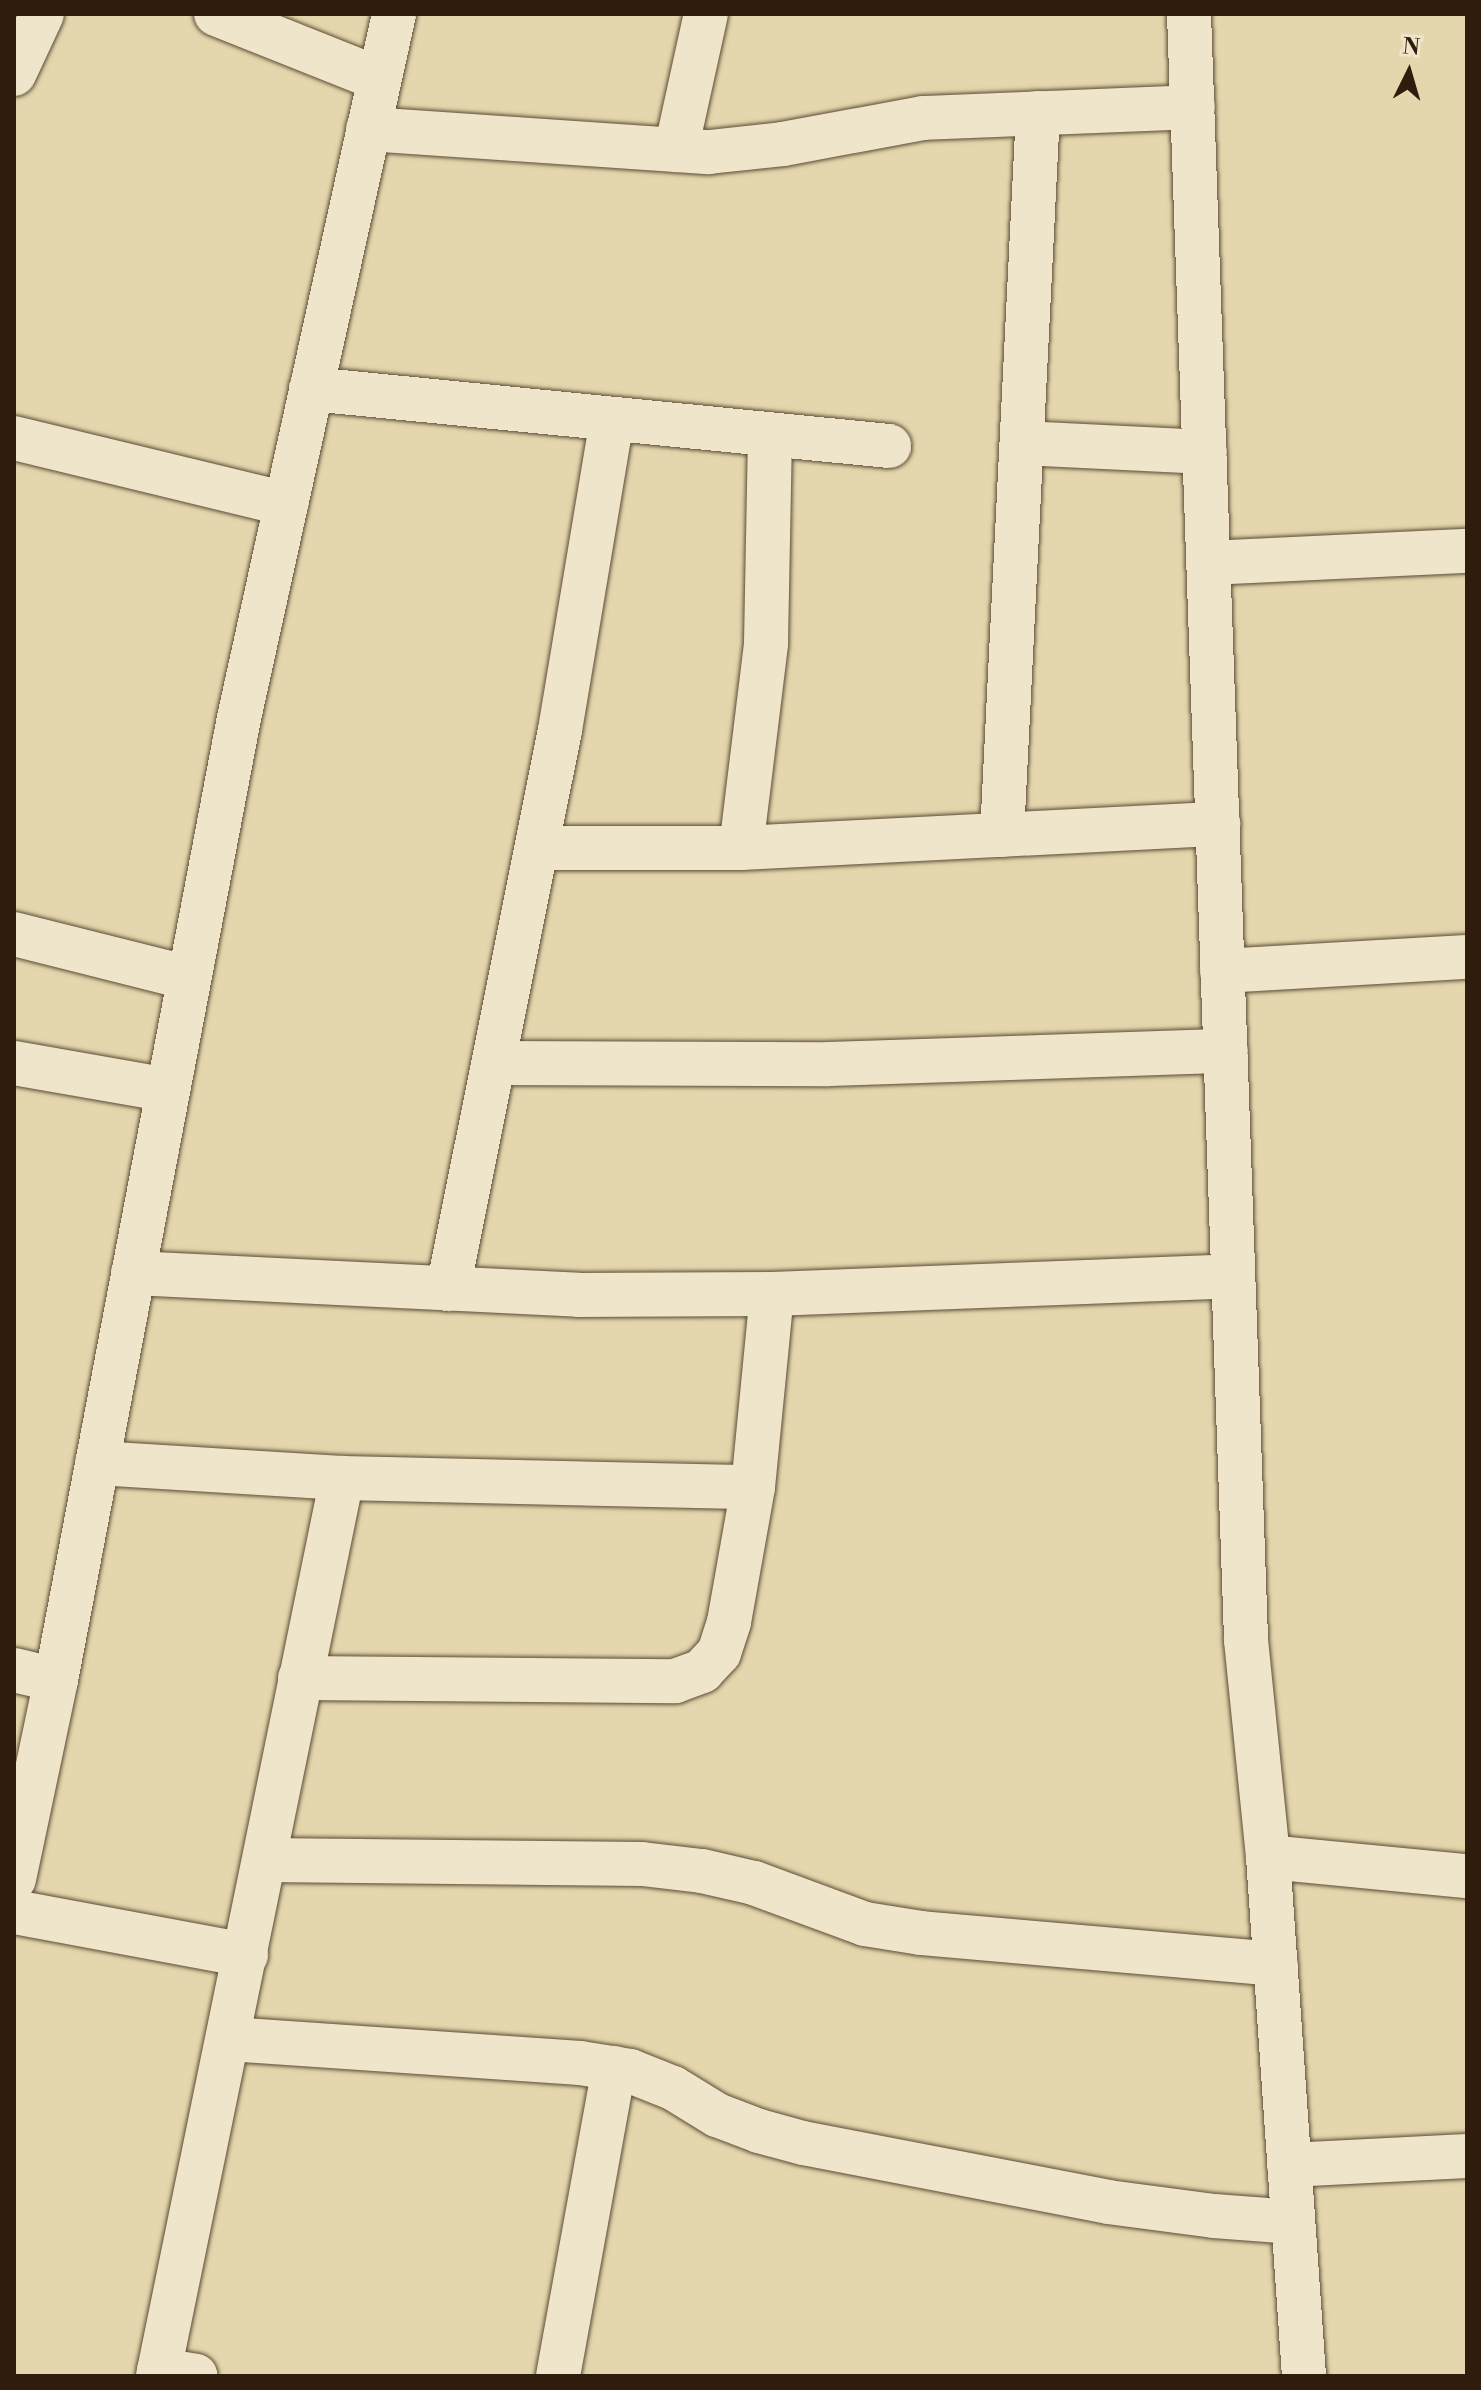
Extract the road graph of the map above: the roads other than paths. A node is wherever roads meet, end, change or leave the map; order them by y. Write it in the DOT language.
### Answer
graph roads {
  1 [pos="42,14"];
  2 [pos="216,14"];
  3 [pos="394,14"];
  4 [pos="706,14"];
  5 [pos="1189,14"];
  6 [pos="14,74"];
  7 [pos="379,79"];
  8 [pos="1193,107"];
  9 [pos="1038,113"];
  10 [pos="368,129"];
  11 [pos="676,150"];
  12 [pos="311,389"];
  13 [pos="612,419"];
  14 [pos="770,435"];
  15 [pos="14,438"];
  16 [pos="1023,443"];
  17 [pos="889,446"];
  18 [pos="1205,452"];
  19 [pos="286,504"];
  20 [pos="1467,551"];
  21 [pos="1209,563"];
  22 [pos="1218,824"];
  23 [pos="1002,835"];
  24 [pos="537,848"];
  25 [pos="741,848"];
  26 [pos="14,934"];
  27 [pos="1467,957"];
  28 [pos="1222,971"];
  29 [pos="189,978"];
  30 [pos="1226,1051"];
  31 [pos="14,1063"];
  32 [pos="494,1063"];
  33 [pos="168,1090"];
  34 [pos="133,1273"];
  35 [pos="1233,1276"];
  36 [pos="448,1289"];
  37 [pos="772,1294"];
  38 [pos="97,1463"];
  39 [pos="342,1478"];
  40 [pos="753,1487"];
  41 [pos="14,1670"];
  42 [pos="300,1678"];
  43 [pos="56,1680"];
  44 [pos="1268,1857"];
  45 [pos="265,1860"];
  46 [pos="1467,1876"];
  47 [pos="14,1879"];
  48 [pos="14,1912"];
  49 [pos="246,1955"];
  50 [pos="1276,1964"];
  51 [pos="229,2039"];
  52 [pos="614,2068"];
  53 [pos="1467,2156"];
  54 [pos="1289,2165"];
  55 [pos="1293,2222"];
  56 [pos="171,2374"];
  57 [pos="558,2376"];
  58 [pos="1304,2376"];
  1 -- 6 [label="street"];
  2 -- 7 [label="street"];
  3 -- 7 [label="street"];
  4 -- 11 [label="street"];
  5 -- 8 [label="street"];
  7 -- 10 [label="street"];
  8 -- 9 [label="street"];
  8 -- 18 [label="street"];
  9 -- 11 [label="street"];
  9 -- 16 [label="street"];
  10 -- 11 [label="street"];
  10 -- 12 [label="street"];
  12 -- 13 [label="street"];
  12 -- 19 [label="street"];
  13 -- 14 [label="street"];
  13 -- 24 [label="street"];
  14 -- 17 [label="street"];
  14 -- 25 [label="street"];
  15 -- 19 [label="street"];
  16 -- 18 [label="street"];
  16 -- 23 [label="street"];
  18 -- 21 [label="street"];
  19 -- 29 [label="street"];
  20 -- 21 [label="street"];
  21 -- 22 [label="street"];
  22 -- 23 [label="street"];
  22 -- 28 [label="street"];
  23 -- 25 [label="street"];
  24 -- 25 [label="street"];
  24 -- 32 [label="street"];
  26 -- 29 [label="street"];
  27 -- 28 [label="street"];
  28 -- 30 [label="street"];
  29 -- 33 [label="street"];
  30 -- 32 [label="street"];
  30 -- 35 [label="street"];
  31 -- 33 [label="street"];
  32 -- 36 [label="street"];
  33 -- 34 [label="street"];
  34 -- 36 [label="street"];
  34 -- 38 [label="street"];
  35 -- 37 [label="street"];
  35 -- 44 [label="street"];
  36 -- 37 [label="street"];
  37 -- 40 [label="street"];
  38 -- 39 [label="street"];
  38 -- 43 [label="street"];
  39 -- 40 [label="street"];
  39 -- 42 [label="street"];
  40 -- 42 [label="street"];
  41 -- 43 [label="street"];
  42 -- 45 [label="street"];
  43 -- 47 [label="street"];
  44 -- 46 [label="street"];
  44 -- 50 [label="street"];
  45 -- 49 [label="street"];
  45 -- 50 [label="street"];
  48 -- 49 [label="street"];
  49 -- 51 [label="street"];
  50 -- 54 [label="street"];
  51 -- 52 [label="street"];
  51 -- 56 [label="street"];
  52 -- 55 [label="street"];
  52 -- 57 [label="street"];
  53 -- 54 [label="street"];
  54 -- 55 [label="street"];
  55 -- 58 [label="street"];
}
